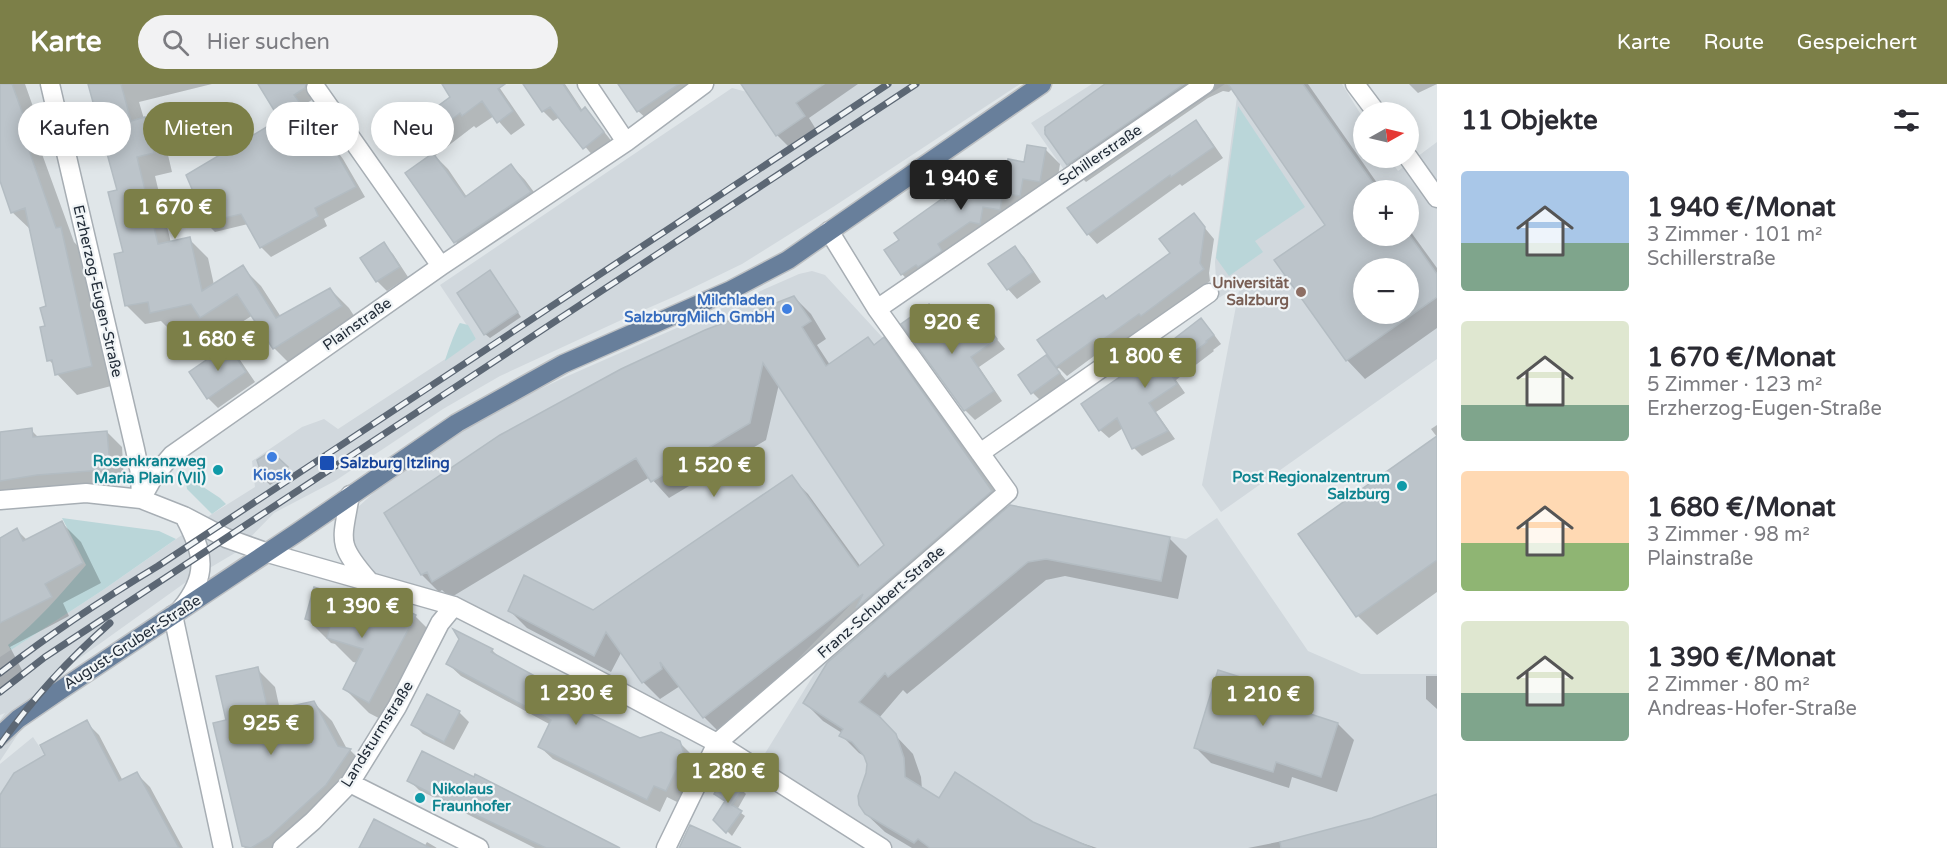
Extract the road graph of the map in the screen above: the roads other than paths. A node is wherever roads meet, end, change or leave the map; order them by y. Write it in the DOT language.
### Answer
graph roads {
  1 [pos="50,84"];
  2 [pos="587,84"];
  3 [pos="704,84"];
  4 [pos="1042,84"];
  5 [pos="1204,84"];
  6 [pos="1355,84"];
  7 [pos="316,88"];
  8 [pos="1368,102"];
  9 [pos="626,142"];
  10 [pos="1416,168"];
  11 [pos="1437,198"];
  12 [pos="828,231"];
  13 [pos="441,266"];
  14 [pos="1209,293"];
  15 [pos="877,309"];
  16 [pos="980,453"];
  17 [pos="350,495"];
  18 [pos="141,499"];
  19 [pos="0,500"];
  20 [pos="184,516"];
  21 [pos="268,553"];
  22 [pos="369,581"];
  23 [pos="454,606"];
  24 [pos="176,613"];
  25 [pos="0,736"];
  26 [pos="717,742"];
  27 [pos="350,783"];
  28 [pos="223,848"];
  29 [pos="282,848"];
  30 [pos="479,848"];
  31 [pos="666,848"];
  32 [pos="882,848"];
  1 -- 18 [label="street, Erzherzog-Eugen-Straße"];
  2 -- 9 [label="street"];
  3 -- 9 [label="street, Plainstraße"];
  4 -- 12 [label="main road, August-Gruber-Straße"];
  5 -- 15 [label="street, Schillerstraße"];
  6 -- 8 [label="street"];
  7 -- 13 [label="street"];
  9 -- 13 [label="street, Plainstraße"];
  10 -- 11 [label="street"];
  12 -- 15 [label="street, Franz-Schubert-Straße"];
  12 -- 17 [label="main road, August-Gruber-Straße"];
  13 -- 18 [label="street, Plainstraße"];
  14 -- 16 [label="street"];
  15 -- 16 [label="street, Franz-Schubert-Straße"];
  16 -- 26 [label="street, Franz-Schubert-Straße"];
  17 -- 21 [label="main road, August-Gruber-Straße"];
  17 -- 22 [label="street"];
  18 -- 19 [label="street"];
  18 -- 20 [label="street"];
  20 -- 21 [label="street"];
  20 -- 24 [label="street"];
  21 -- 22 [label="street"];
  21 -- 24 [label="main road, August-Gruber-Straße"];
  22 -- 23 [label="street"];
  23 -- 26 [label="street"];
  23 -- 27 [label="street, Landsturmstraße"];
  24 -- 25 [label="main road, August-Gruber-Straße"];
  24 -- 28 [label="street"];
  26 -- 31 [label="street"];
  26 -- 32 [label="street"];
  27 -- 29 [label="street, Landsturmstraße"];
  27 -- 30 [label="street"];
}
